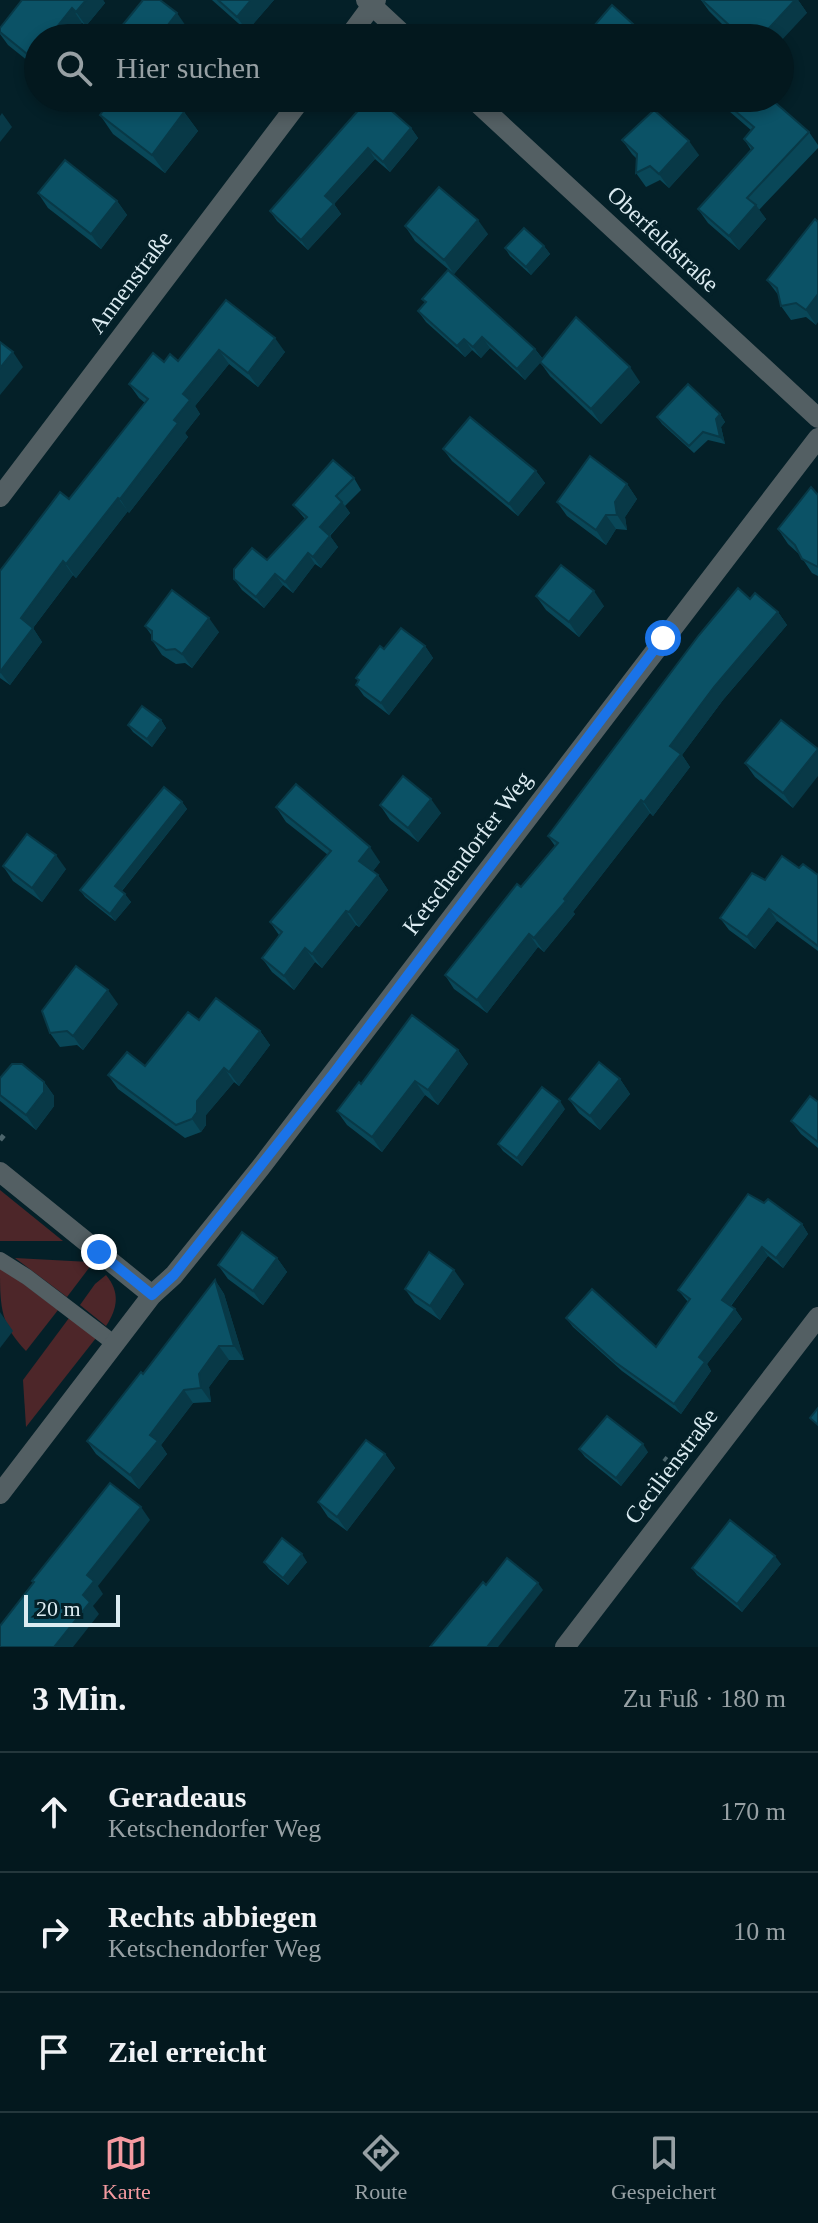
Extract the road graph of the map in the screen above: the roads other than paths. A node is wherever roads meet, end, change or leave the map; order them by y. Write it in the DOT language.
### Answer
graph roads {
  1 [pos="371,2"];
  2 [pos="357,24"];
  3 [pos="393,24"];
  4 [pos="291,112"];
  5 [pos="487,112"];
  6 [pos="815,408"];
  7 [pos="818,438"];
  8 [pos="0,497"];
  9 [pos="0,1172"];
  10 [pos="0,1260"];
  11 [pos="152,1295"];
  12 [pos="818,1317"];
  13 [pos="115,1344"];
  14 [pos="0,1494"];
  15 [pos="565,1647"];
  1 -- 2 [label="street"];
  1 -- 3 [label="street"];
  4 -- 8 [label="street, Annenstraße"];
  5 -- 6 [label="street, Oberfeldstraße"];
  7 -- 11 [label="street, Ketschendorfer Weg"];
  9 -- 11 [label="street"];
  10 -- 13 [label="lane"];
  11 -- 13 [label="street, Ketschendorfer Weg"];
  12 -- 15 [label="street, Cecilienstraße"];
  13 -- 14 [label="street, Ketschendorfer Weg"];
}
